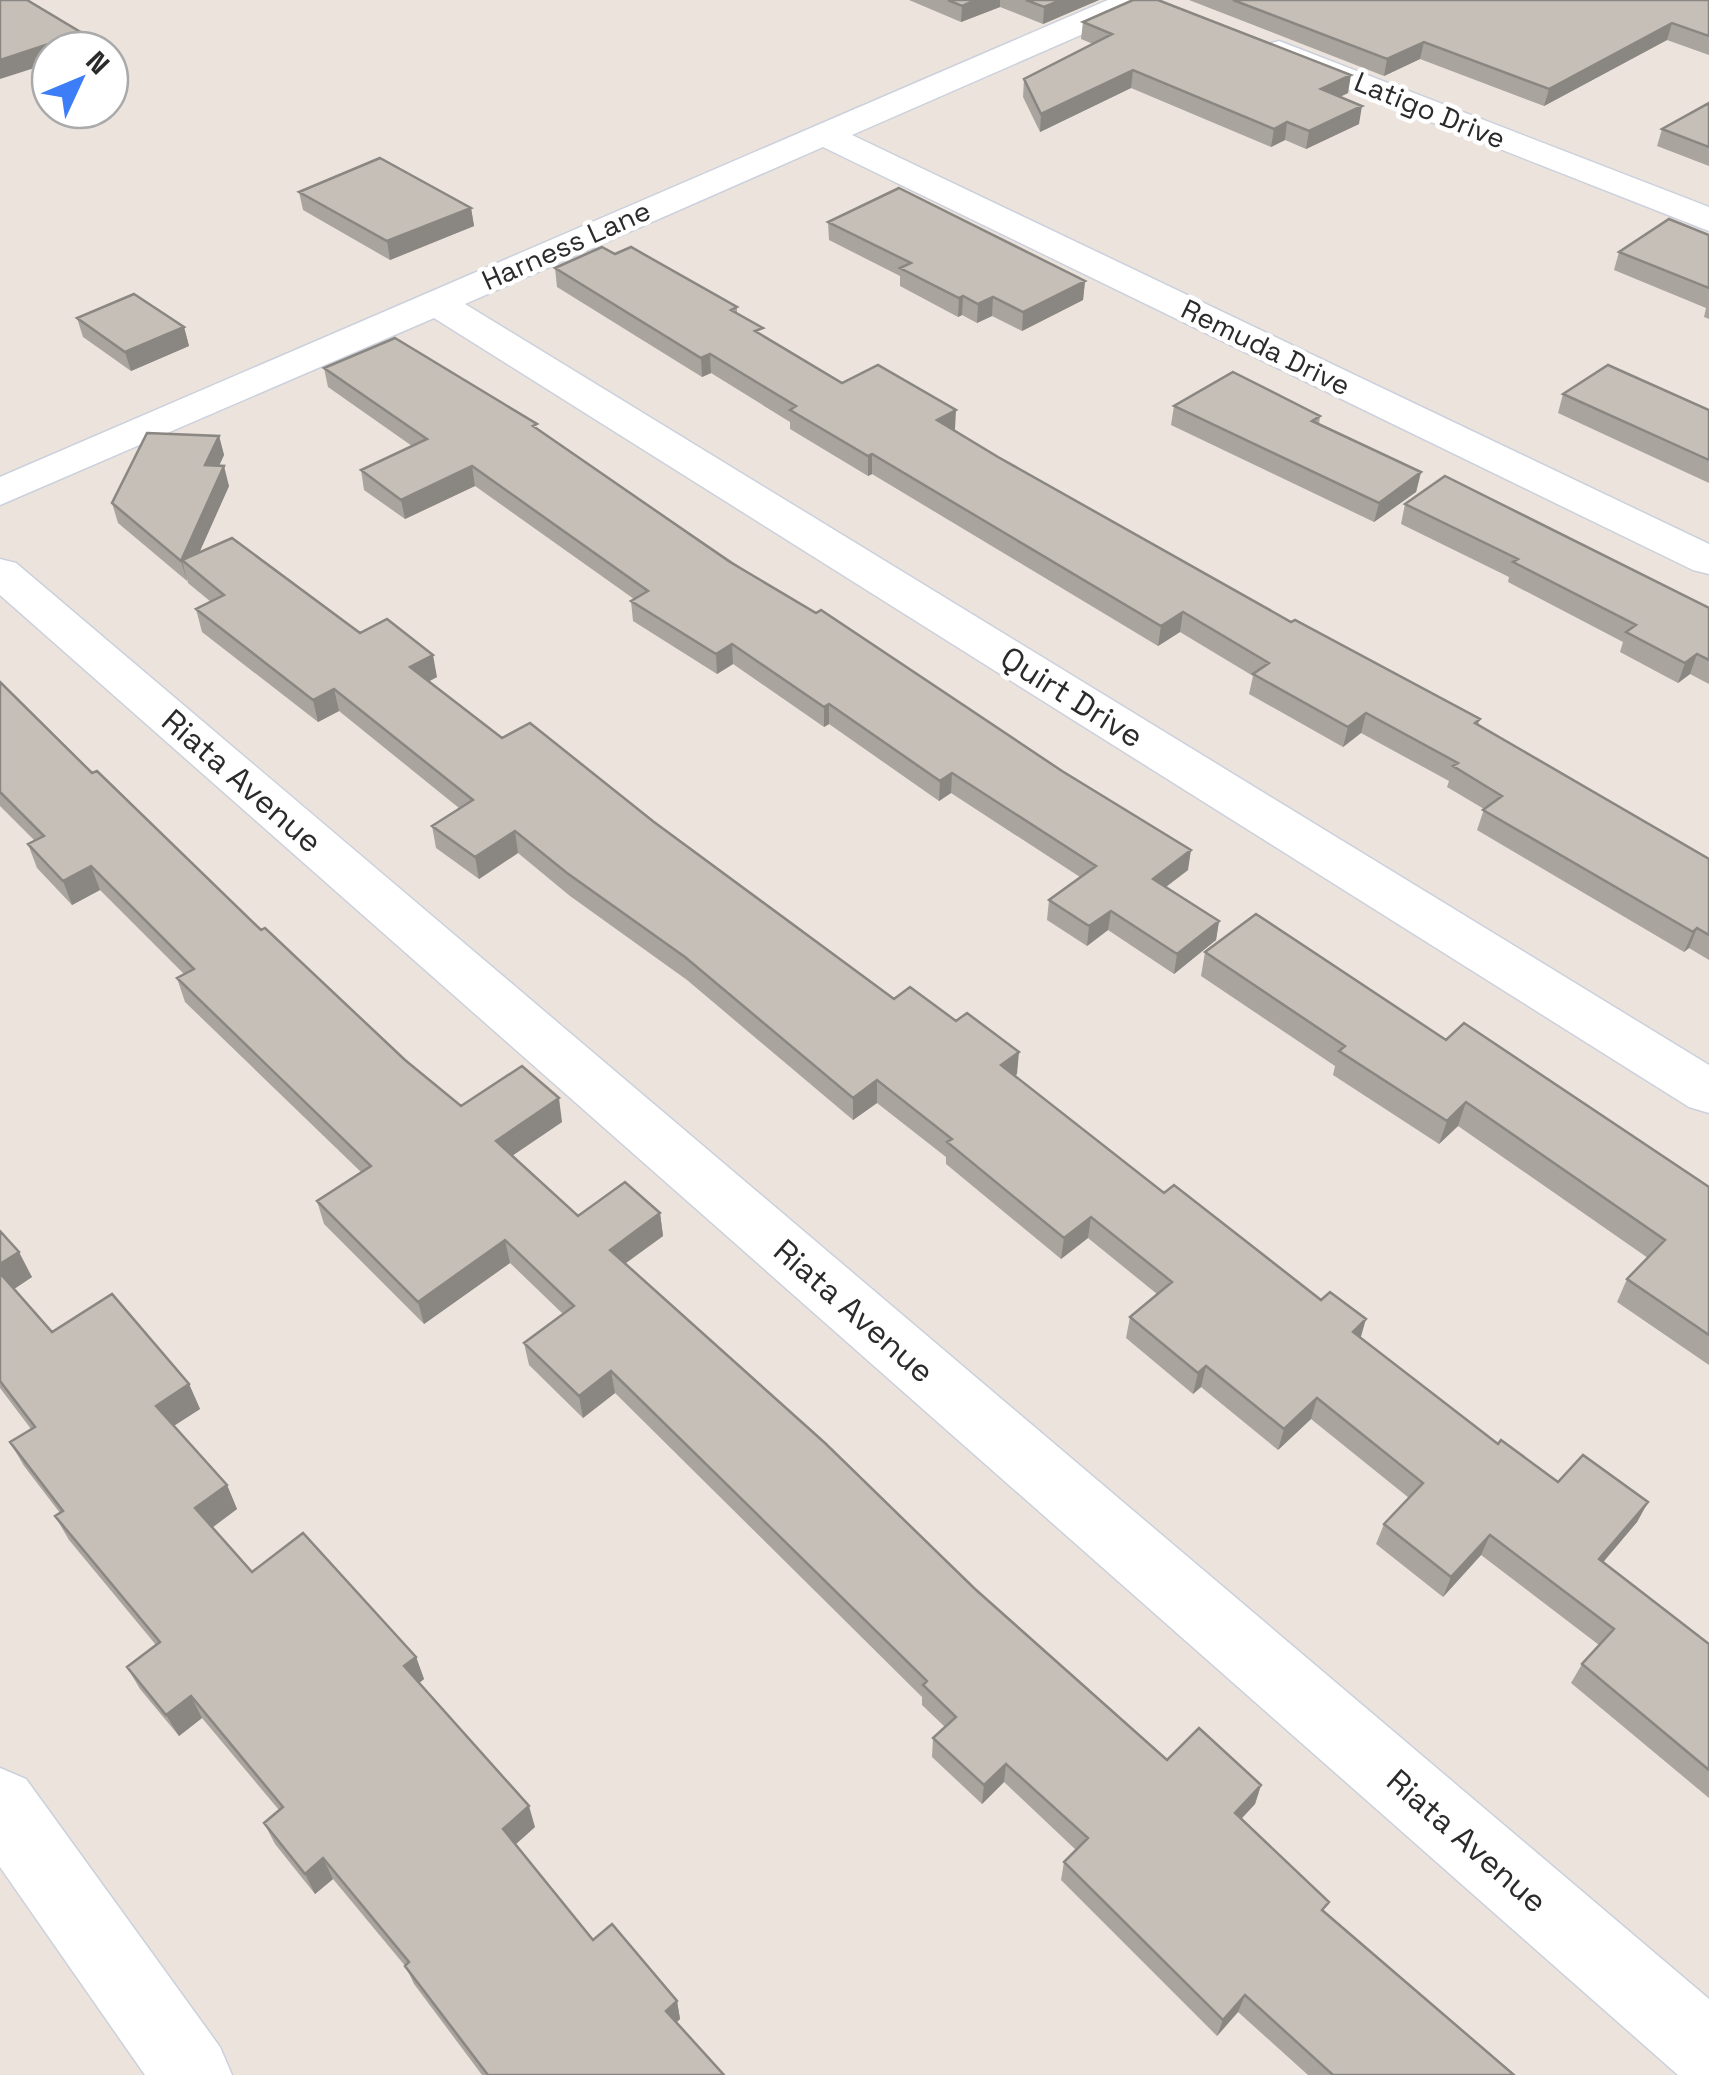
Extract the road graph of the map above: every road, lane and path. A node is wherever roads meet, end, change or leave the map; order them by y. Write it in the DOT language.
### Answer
graph roads {
  1 [pos="1149,2"];
  2 [pos="1254,40"];
  3 [pos="822,134"];
  4 [pos="1709,220"];
  5 [pos="435,302"];
  6 [pos="0,492"];
  7 [pos="1709,561"];
  8 [pos="0,572"];
  9 [pos="1709,1092"];
  10 [pos="0,1804"];
  11 [pos="1709,2050"];
  12 [pos="192,2075"];
  1 -- 3 [label="street, Harness Lane"];
  2 -- 4 [label="street, Latigo Drive"];
  3 -- 5 [label="street, Harness Lane"];
  3 -- 7 [label="street, Remuda Drive"];
  5 -- 6 [label="street, Harness Lane"];
  5 -- 9 [label="street, Quirt Drive"];
  8 -- 11 [label="street, Riata Avenue"];
  10 -- 12 [label="street"];
}
